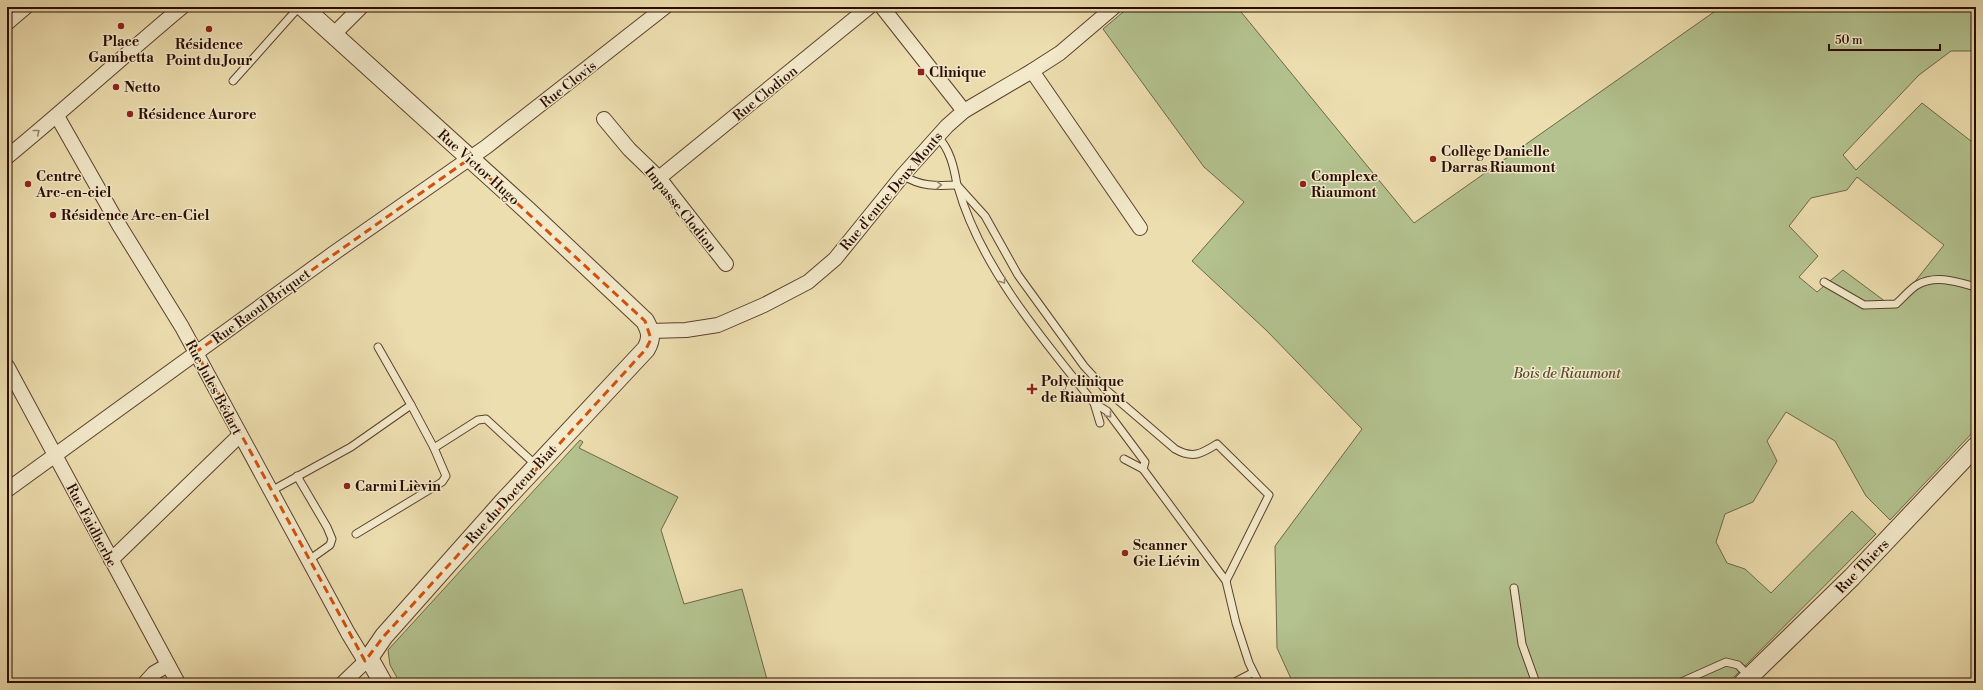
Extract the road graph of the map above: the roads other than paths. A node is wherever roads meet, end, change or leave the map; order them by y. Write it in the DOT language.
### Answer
graph roads {
  1 [pos="28,7"];
  2 [pos="182,7"];
  3 [pos="299,7"];
  4 [pos="303,7"];
  5 [pos="361,7"];
  6 [pos="665,7"];
  7 [pos="869,7"];
  8 [pos="882,7"];
  9 [pos="1114,7"];
  10 [pos="7,25"];
  11 [pos="333,35"];
  12 [pos="1032,71"];
  13 [pos="233,81"];
  14 [pos="964,111"];
  15 [pos="57,116"];
  16 [pos="604,119"];
  17 [pos="937,136"];
  18 [pos="7,157"];
  19 [pos="469,159"];
  20 [pos="903,174"];
  21 [pos="659,178"];
  22 [pos="958,184"];
  23 [pos="1140,228"];
  24 [pos="726,264"];
  25 [pos="1824,282"];
  26 [pos="1976,287"];
  27 [pos="650,331"];
  28 [pos="378,347"];
  29 [pos="196,352"];
  30 [pos="7,366"];
  31 [pos="1094,403"];
  32 [pos="411,406"];
  33 [pos="1100,423"];
  34 [pos="240,435"];
  35 [pos="1976,446"];
  36 [pos="434,448"];
  37 [pos="54,455"];
  38 [pos="1124,459"];
  39 [pos="538,466"];
  40 [pos="1143,469"];
  41 [pos="297,476"];
  42 [pos="7,490"];
  43 [pos="271,491"];
  44 [pos="356,534"];
  45 [pos="111,560"];
  46 [pos="309,560"];
  47 [pos="1226,581"];
  48 [pos="1514,588"];
  49 [pos="367,660"];
  50 [pos="168,665"];
  51 [pos="1252,673"];
  52 [pos="1747,680"];
  53 [pos="144,683"];
  54 [pos="178,683"];
  55 [pos="343,683"];
  56 [pos="383,683"];
  57 [pos="1233,683"];
  58 [pos="1259,683"];
  59 [pos="1536,683"];
  60 [pos="1679,683"];
  1 -- 10 [label="street"];
  2 -- 15 [label="street"];
  3 -- 13 [label="lane"];
  4 -- 11 [label="street, Rue Victor Hugo"];
  5 -- 11 [label="street"];
  6 -- 19 [label="street, Rue Clovis"];
  7 -- 21 [label="street, Rue Clodion"];
  8 -- 14 [label="street"];
  9 -- 12 [label="street, Rue d'entre Deux Monts"];
  11 -- 19 [label="street, Rue Victor Hugo"];
  12 -- 14 [label="street, Rue d'entre Deux Monts"];
  12 -- 23 [label="street"];
  14 -- 17 [label="street, Rue d'entre Deux Monts"];
  18 -- 15 [label="street, one-way"];
  15 -- 29 [label="street, Rue Jules Bédart"];
  16 -- 21 [label="street, Impasse Clodion"];
  17 -- 20 [label="street, Rue d'entre Deux Monts"];
  17 -- 22 [label="lane"];
  19 -- 27 [label="street, Rue Victor Hugo"];
  19 -- 29 [label="street, Rue Raoul Briquet"];
  20 -- 22 [label="lane, one-way"];
  20 -- 27 [label="street, Rue d'entre Deux Monts"];
  21 -- 24 [label="street, Impasse Clodion"];
  22 -- 31 [label="lane, one-way"];
  22 -- 47 [label="lane"];
  25 -- 26 [label="lane"];
  27 -- 39 [label="street, Rue du Docteur Biat"];
  28 -- 32 [label="lane"];
  29 -- 34 [label="street, Rue Jules Bédart"];
  29 -- 37 [label="street, Rue Raoul Briquet"];
  30 -- 37 [label="street, Rue Faidherbe"];
  31 -- 33 [label="lane"];
  31 -- 40 [label="lane, one-way"];
  32 -- 36 [label="lane"];
  32 -- 41 [label="lane"];
  34 -- 43 [label="street, Rue Jules Bédart"];
  34 -- 45 [label="street"];
  35 -- 52 [label="street, Rue Thiers"];
  36 -- 39 [label="lane"];
  36 -- 44 [label="lane"];
  37 -- 42 [label="street, Rue Raoul Briquet"];
  37 -- 45 [label="street, Rue Faidherbe"];
  38 -- 40 [label="lane"];
  39 -- 49 [label="street, Rue du Docteur Biat"];
  40 -- 47 [label="lane"];
  41 -- 43 [label="lane"];
  41 -- 46 [label="lane"];
  43 -- 46 [label="street, Rue Jules Bédart"];
  45 -- 50 [label="street, Rue Faidherbe"];
  46 -- 49 [label="street, Rue Jules Bédart"];
  47 -- 51 [label="lane"];
  48 -- 59 [label="lane"];
  49 -- 55 [label="street"];
  49 -- 56 [label="street"];
  50 -- 53 [label="street"];
  50 -- 54 [label="street, Rue Faidherbe"];
  51 -- 57 [label="lane"];
  51 -- 58 [label="lane"];
  52 -- 60 [label="lane"];
}
